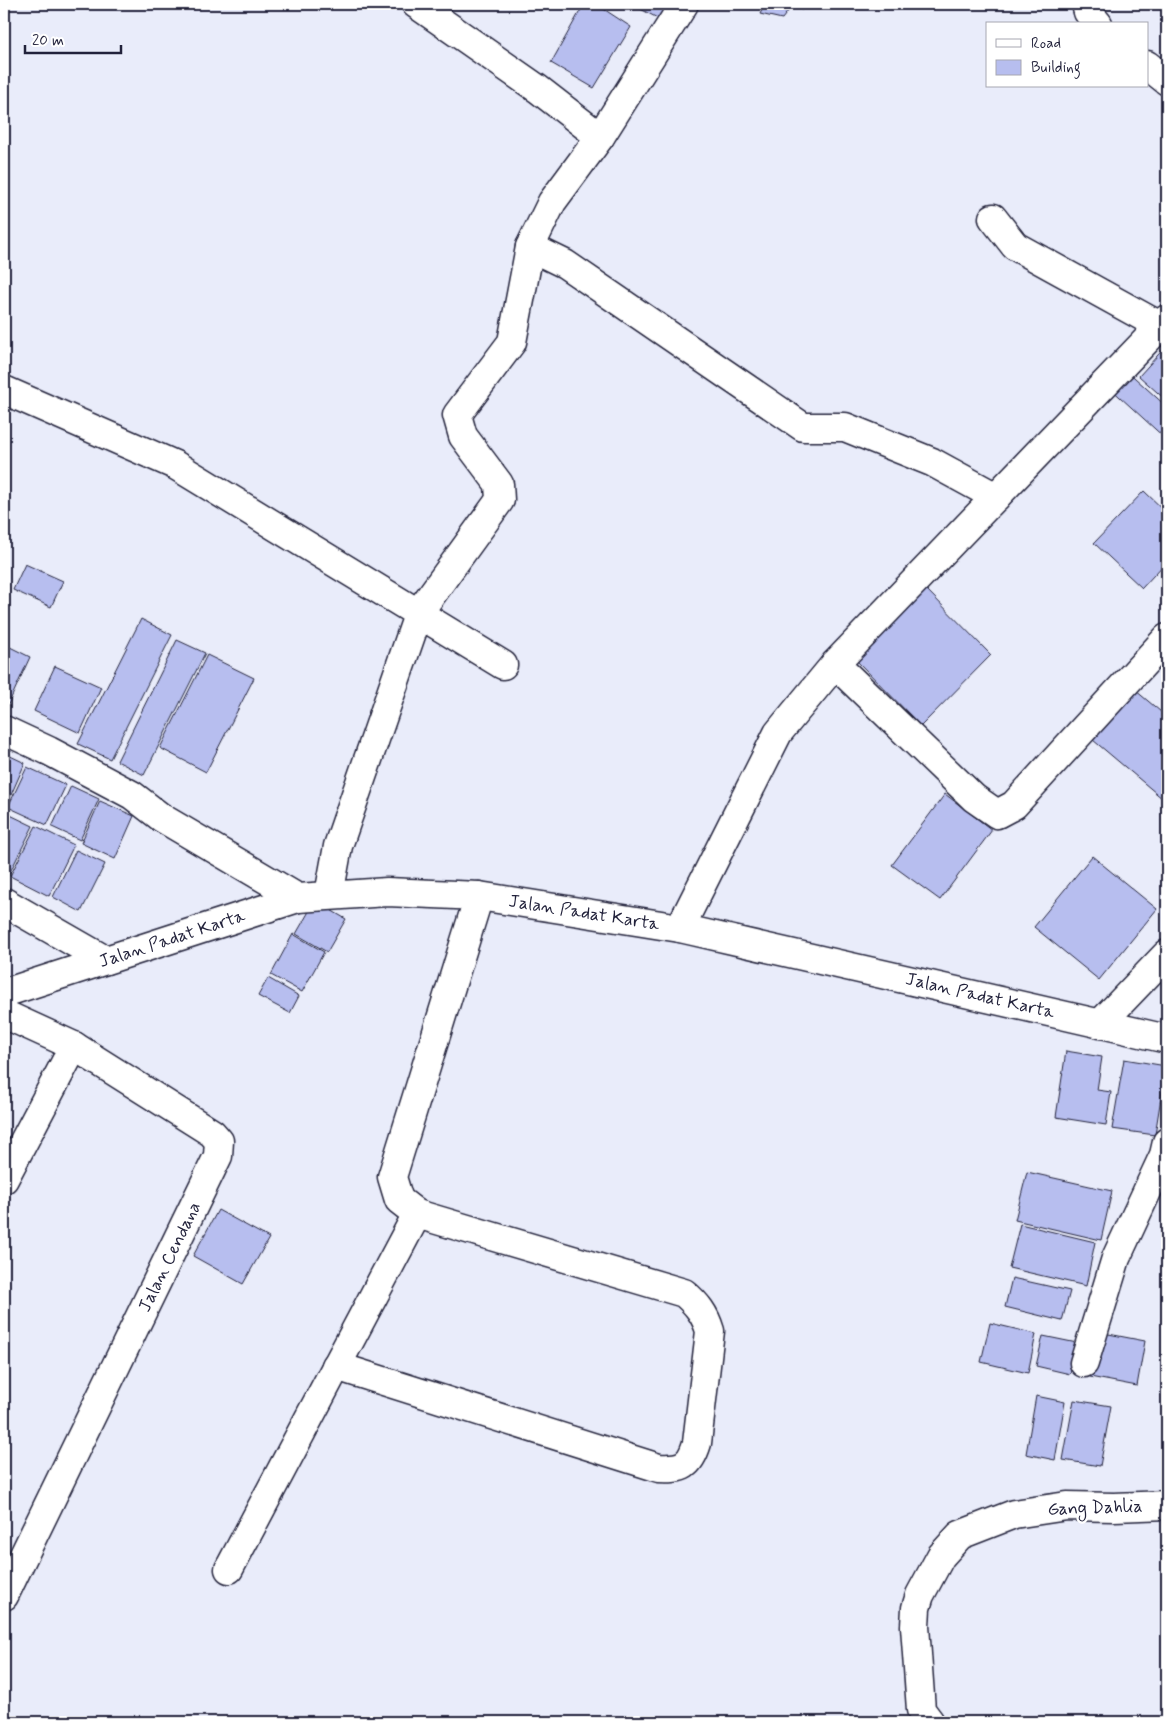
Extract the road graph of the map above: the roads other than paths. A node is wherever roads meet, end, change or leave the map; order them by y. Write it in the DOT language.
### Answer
graph roads {
  1 [pos="416,4"];
  2 [pos="684,4"];
  3 [pos="1086,4"];
  4 [pos="1096,22"];
  5 [pos="1148,66"];
  6 [pos="1167,81"];
  7 [pos="600,137"];
  8 [pos="994,218"];
  9 [pos="530,247"];
  10 [pos="1164,323"];
  11 [pos="4,390"];
  12 [pos="996,497"];
  13 [pos="419,612"];
  14 [pos="1167,638"];
  15 [pos="503,664"];
  16 [pos="835,664"];
  17 [pos="4,730"];
  18 [pos="329,895"];
  19 [pos="479,896"];
  20 [pos="298,898"];
  21 [pos="4,902"];
  22 [pos="680,928"];
  23 [pos="1167,954"];
  24 [pos="105,960"];
  25 [pos="4,993"];
  26 [pos="4,1014"];
  27 [pos="1100,1024"];
  28 [pos="1167,1039"];
  29 [pos="74,1046"];
  30 [pos="1167,1142"];
  31 [pos="4,1178"];
  32 [pos="417,1214"];
  33 [pos="1084,1363"];
  34 [pos="336,1366"];
  35 [pos="1167,1505"];
  36 [pos="229,1569"];
  37 [pos="4,1596"];
  38 [pos="930,1722"];
  1 -- 7 [label="street"];
  2 -- 7 [label="street"];
  3 -- 4 [label="street"];
  5 -- 6 [label="street"];
  7 -- 9 [label="street"];
  8 -- 10 [label="street"];
  9 -- 12 [label="street"];
  9 -- 13 [label="street"];
  10 -- 12 [label="street"];
  11 -- 13 [label="street"];
  12 -- 16 [label="street"];
  13 -- 15 [label="street"];
  13 -- 18 [label="street"];
  14 -- 16 [label="street"];
  16 -- 22 [label="street"];
  17 -- 20 [label="street"];
  18 -- 19 [label="street, Jalan Padat Karta"];
  18 -- 20 [label="street, Jalan Padat Karta"];
  19 -- 22 [label="street, Jalan Padat Karta"];
  19 -- 32 [label="street"];
  20 -- 24 [label="street, Jalan Padat Karta"];
  21 -- 24 [label="street"];
  22 -- 27 [label="street, Jalan Padat Karta"];
  23 -- 27 [label="street"];
  24 -- 25 [label="street, Jalan Padat Karta"];
  26 -- 29 [label="street, Jalan Cendana"];
  27 -- 28 [label="street, Jalan Padat Karta"];
  29 -- 31 [label="street"];
  29 -- 37 [label="street, Jalan Cendana"];
  30 -- 33 [label="street"];
  32 -- 34 [label="street"];
  32 -- 34 [label="street"];
  34 -- 36 [label="street"];
  35 -- 38 [label="street, Gang Dahlia"];
}
